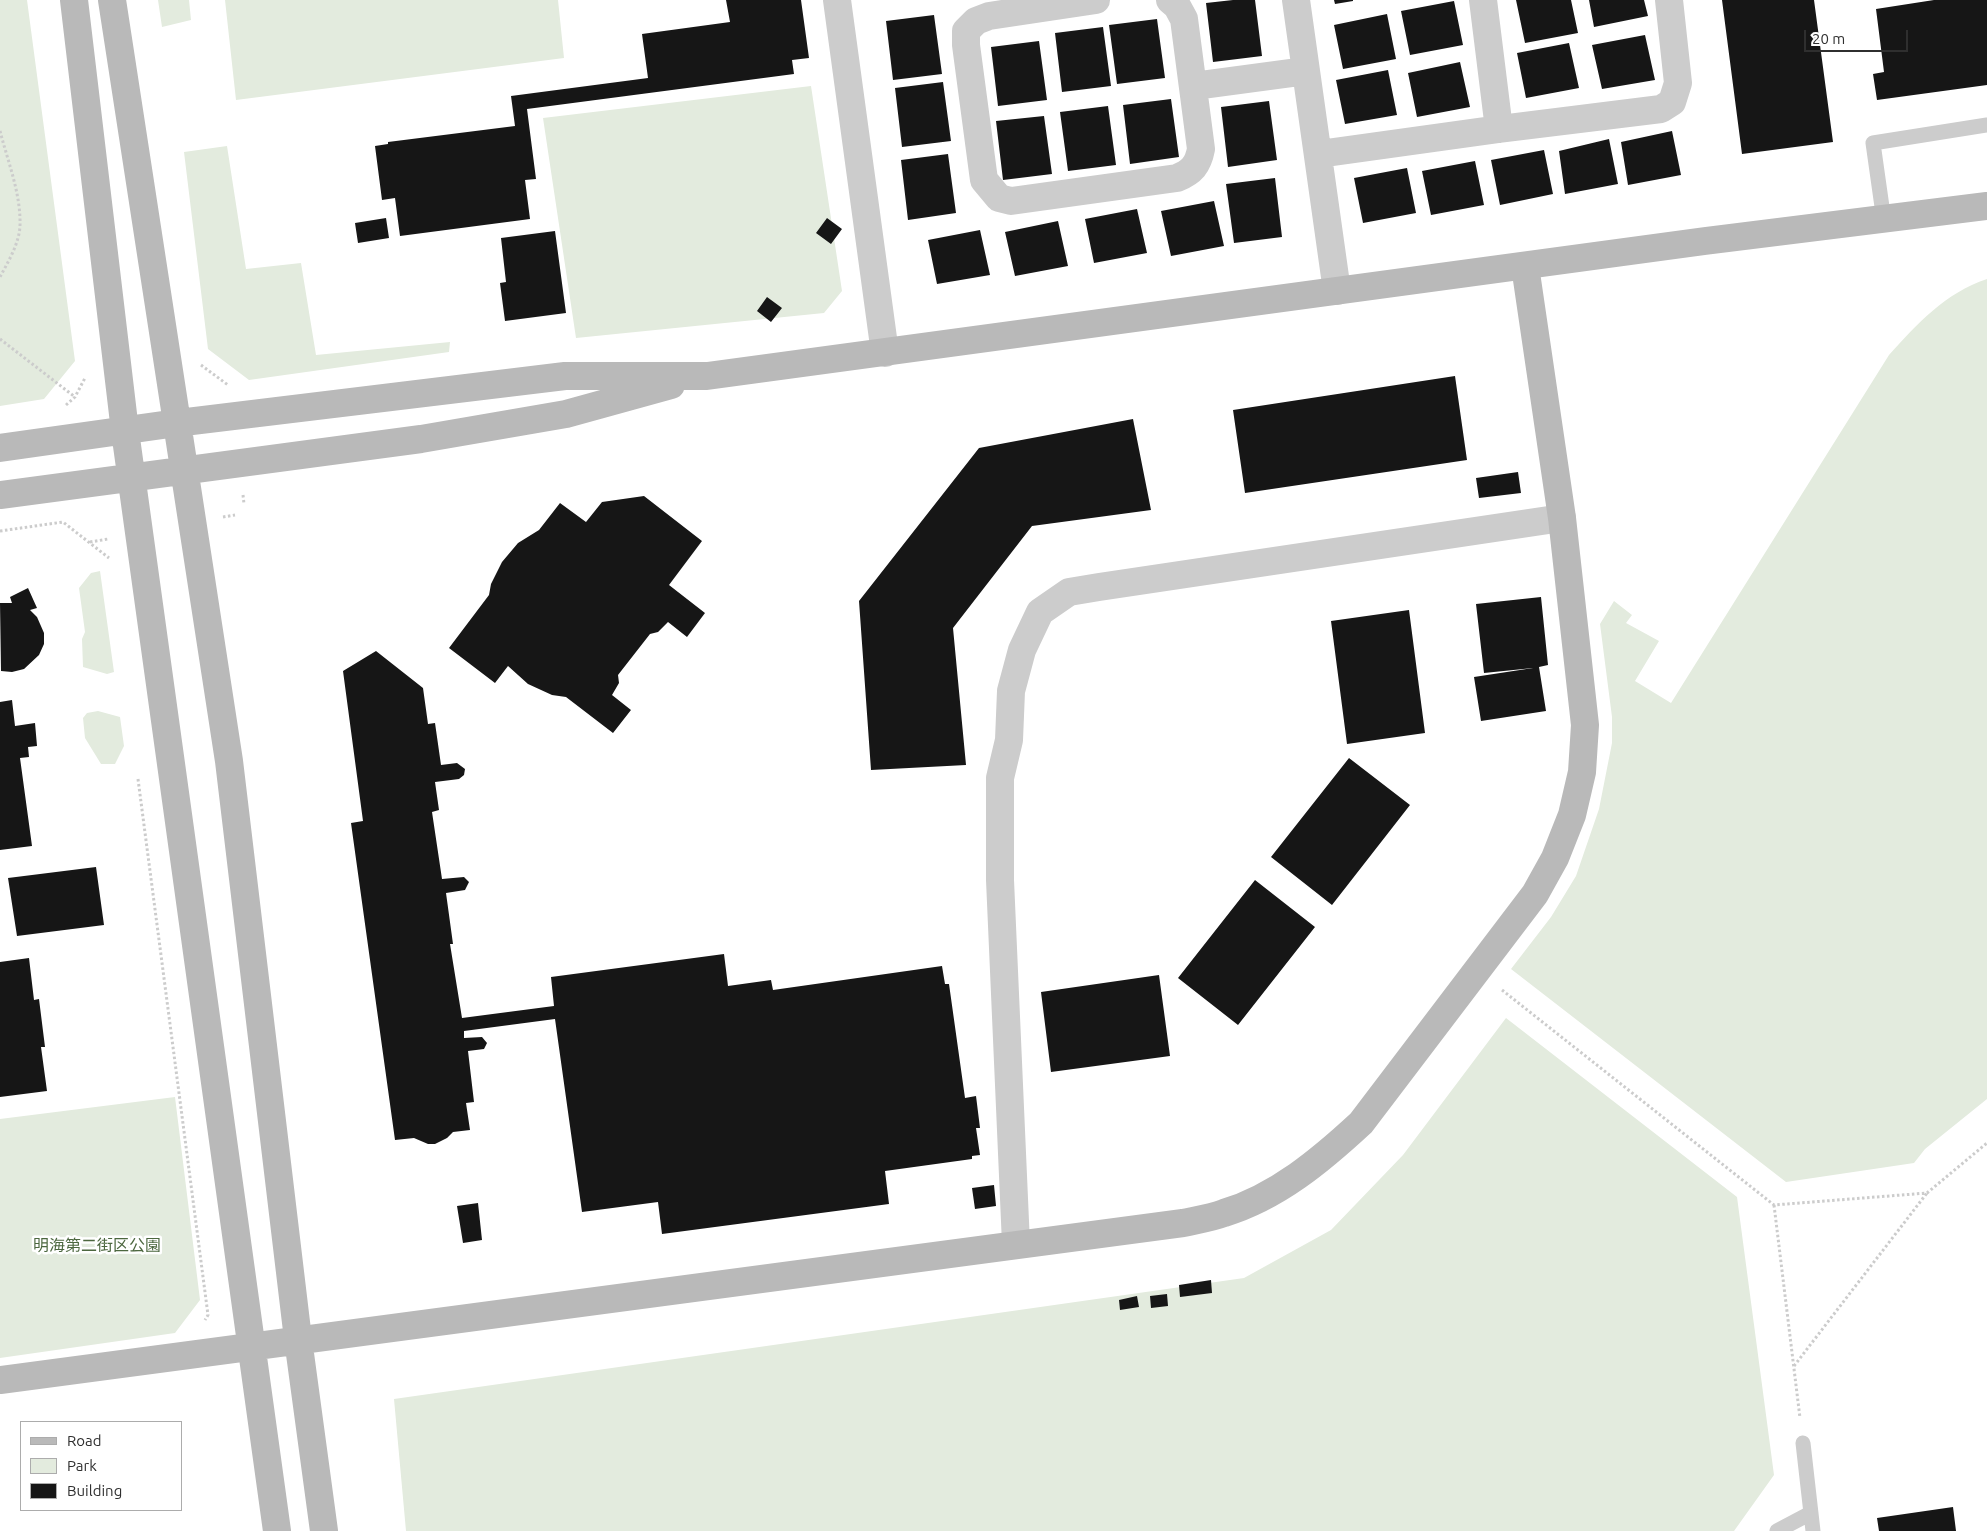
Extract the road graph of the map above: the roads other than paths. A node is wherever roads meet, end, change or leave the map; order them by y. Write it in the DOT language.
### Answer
graph roads {
  1 [pos="74,0"];
  2 [pos="112,0"];
  3 [pos="838,0"];
  4 [pos="1096,0"];
  5 [pos="1170,0"];
  6 [pos="1296,0"];
  7 [pos="1483,0"];
  8 [pos="1669,0"];
  9 [pos="1306,71"];
  10 [pos="1194,86"];
  11 [pos="1987,125"];
  12 [pos="1500,129"];
  13 [pos="1319,154"];
  14 [pos="1987,206"];
  15 [pos="1884,220"];
  16 [pos="1525,266"];
  17 [pos="1336,292"];
  18 [pos="885,354"];
  19 [pos="707,376"];
  20 [pos="177,423"];
  21 [pos="125,431"];
  22 [pos="0,448"];
  23 [pos="184,471"];
  24 [pos="133,478"];
  25 [pos="0,495"];
  26 [pos="1562,518"];
  27 [pos="1016,1244"];
  28 [pos="298,1339"];
  29 [pos="252,1346"];
  30 [pos="0,1380"];
  31 [pos="1803,1443"];
  32 [pos="1811,1513"];
  33 [pos="277,1531"];
  34 [pos="324,1531"];
  35 [pos="1777,1531"];
  36 [pos="1813,1531"];
  1 -- 21 [label="street"];
  2 -- 20 [label="street"];
  3 -- 18 [label="street"];
  4 -- 10 [label="street"];
  5 -- 10 [label="street"];
  6 -- 9 [label="street"];
  7 -- 12 [label="street"];
  8 -- 12 [label="street"];
  9 -- 10 [label="street"];
  9 -- 13 [label="street"];
  11 -- 15 [label="lane"];
  12 -- 13 [label="street"];
  13 -- 17 [label="street"];
  14 -- 15 [label="street"];
  15 -- 16 [label="street"];
  16 -- 17 [label="street"];
  16 -- 26 [label="street"];
  17 -- 18 [label="street"];
  18 -- 19 [label="street"];
  19 -- 20 [label="street"];
  19 -- 23 [label="street"];
  20 -- 21 [label="street"];
  20 -- 23 [label="street"];
  21 -- 22 [label="street"];
  21 -- 24 [label="street"];
  23 -- 24 [label="street"];
  23 -- 28 [label="street"];
  24 -- 25 [label="street"];
  24 -- 29 [label="street"];
  26 -- 27 [label="street"];
  26 -- 27 [label="street"];
  27 -- 28 [label="street"];
  28 -- 29 [label="street"];
  28 -- 34 [label="street"];
  29 -- 30 [label="street"];
  29 -- 33 [label="street"];
  31 -- 32 [label="lane"];
  32 -- 35 [label="lane"];
  32 -- 36 [label="lane"];
}
